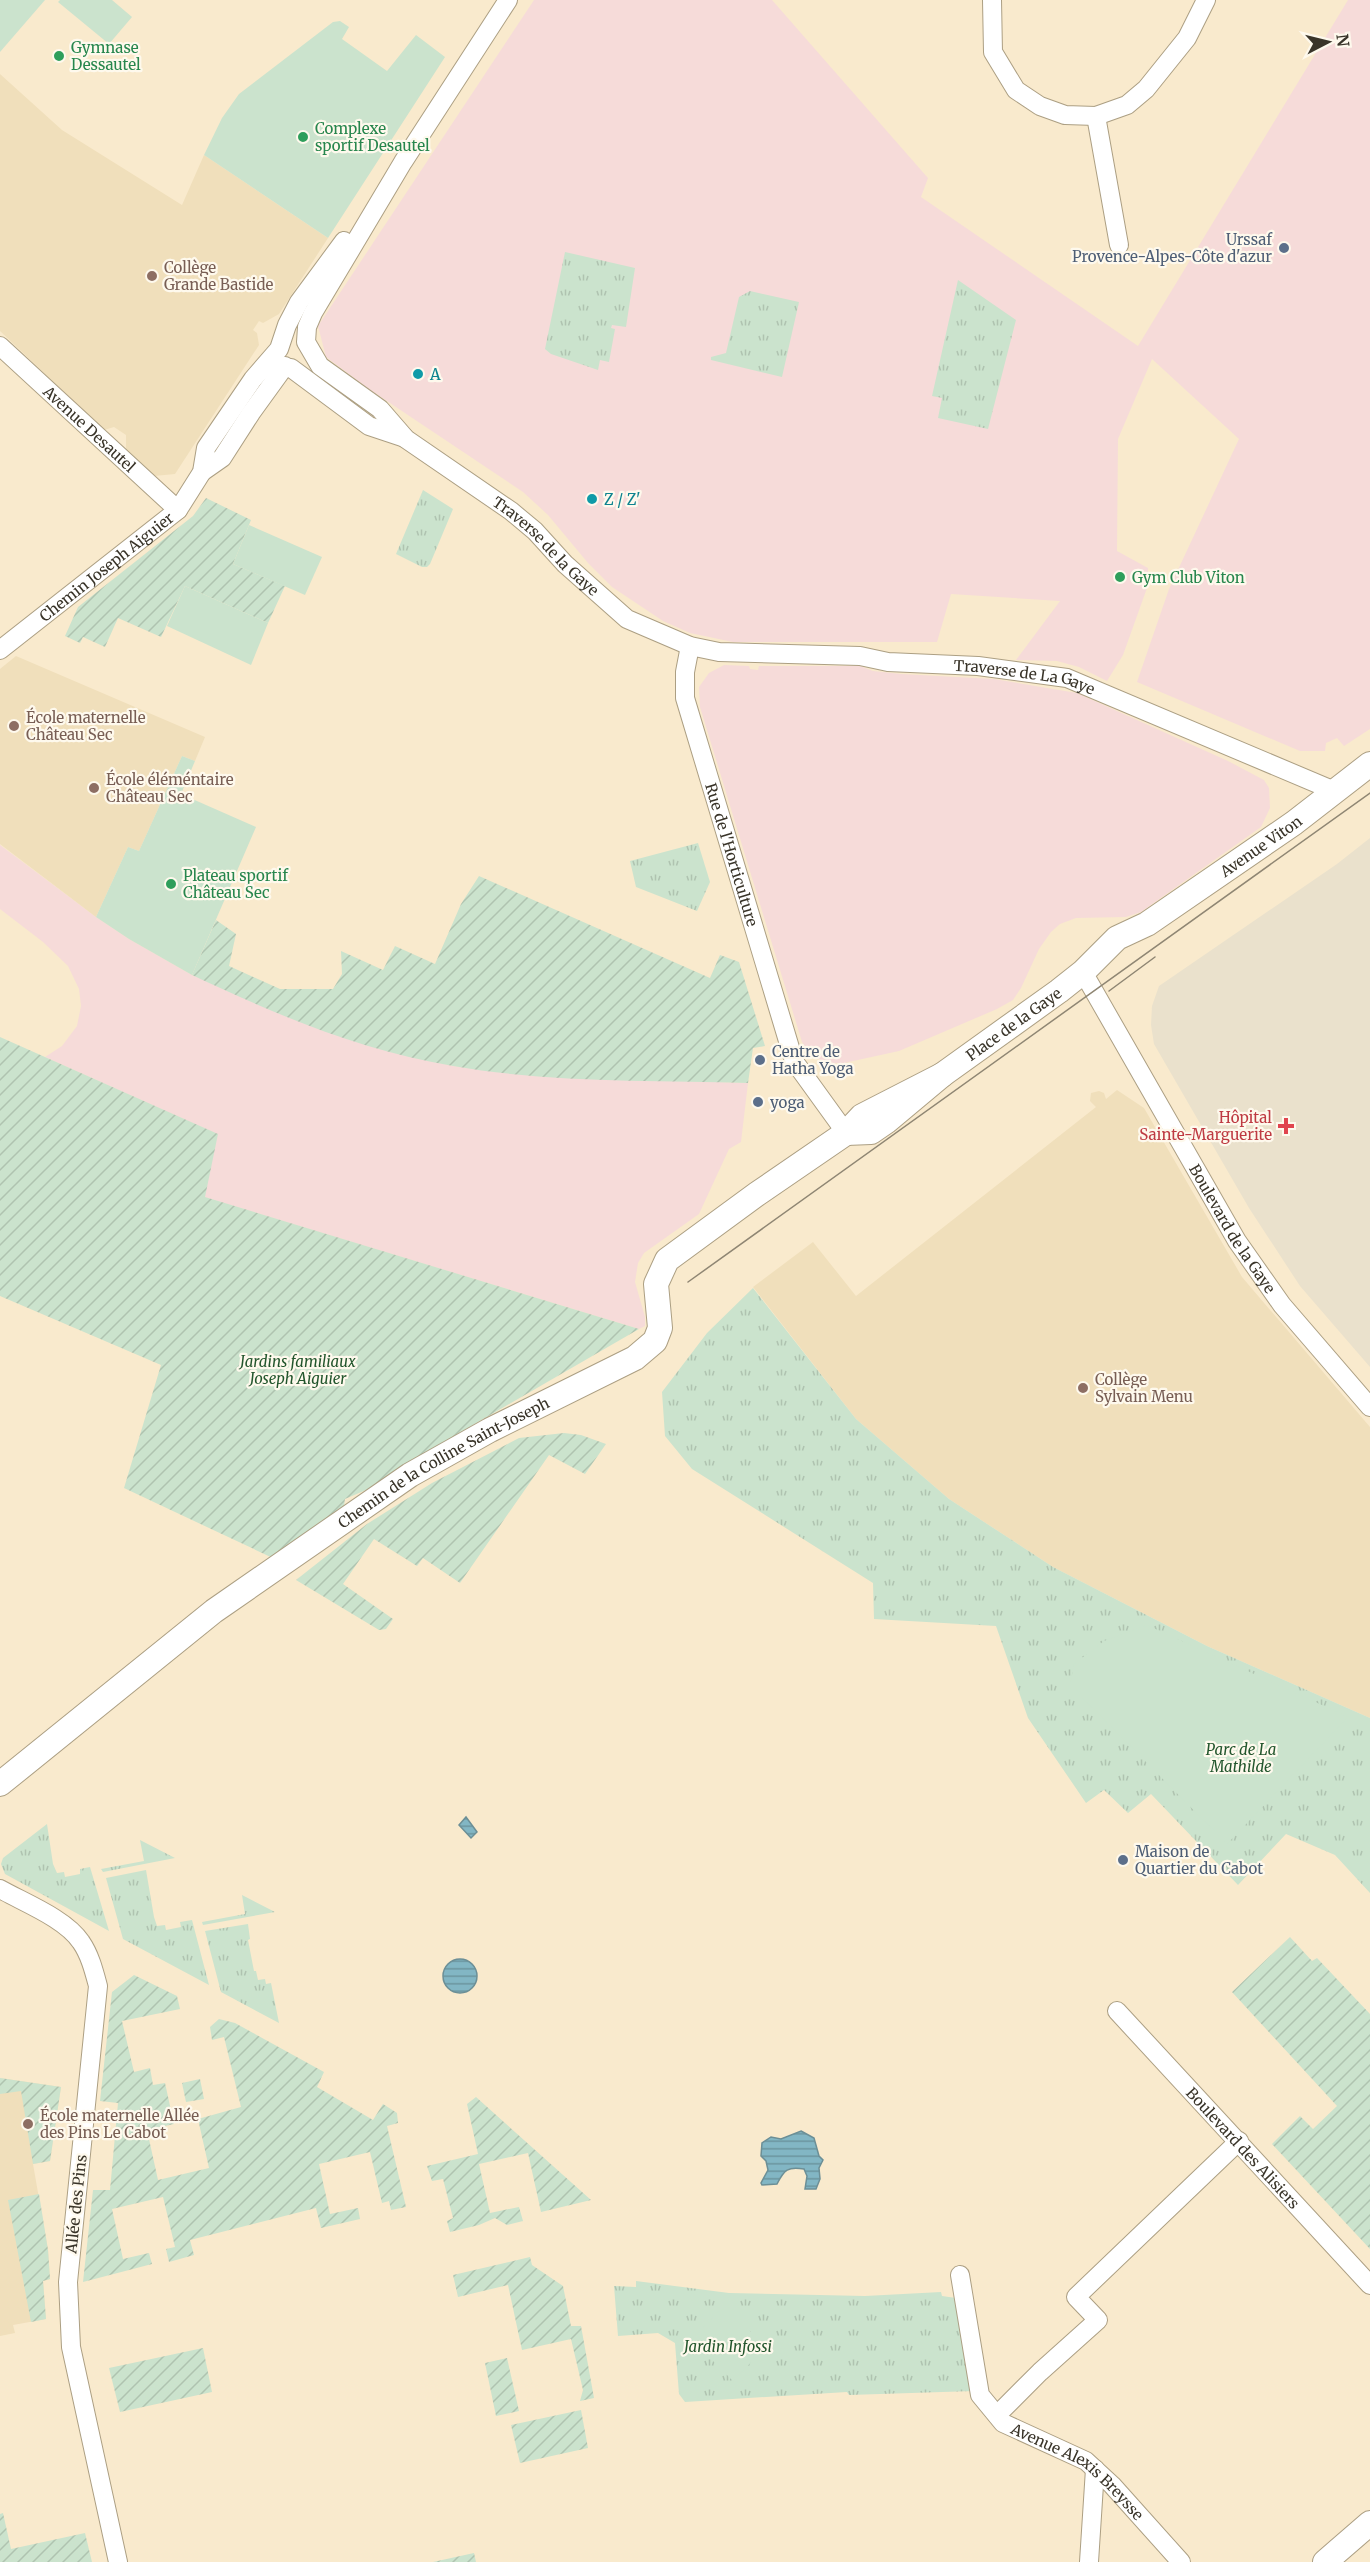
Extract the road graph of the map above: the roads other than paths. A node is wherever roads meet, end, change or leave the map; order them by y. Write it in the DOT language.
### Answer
graph roads {
  1 [pos="508,0"];
  2 [pos="992,0"];
  3 [pos="1206,0"];
  4 [pos="1096,116"];
  5 [pos="403,162"];
  6 [pos="1119,245"];
  7 [pos="0,346"];
  8 [pos="308,346"];
  9 [pos="284,356"];
  10 [pos="406,439"];
  11 [pos="178,510"];
  12 [pos="690,646"];
  13 [pos="0,650"];
  14 [pos="1370,764"];
  15 [pos="1337,792"];
  16 [pos="1083,972"];
  17 [pos="846,1133"];
  18 [pos="1370,1407"];
  19 [pos="0,1784"];
  20 [pos="0,1889"];
  21 [pos="1117,2011"];
  22 [pos="1239,2141"];
  23 [pos="960,2275"];
  24 [pos="1370,2285"];
  25 [pos="997,2415"];
  26 [pos="1095,2469"];
  27 [pos="1370,2523"];
  28 [pos="118,2562"];
  29 [pos="1089,2562"];
  30 [pos="1181,2562"];
  31 [pos="1325,2562"];
  1 -- 5 [label="street, Chemin Joseph Aiguier"];
  2 -- 4 [label="street"];
  3 -- 4 [label="street"];
  4 -- 6 [label="street"];
  5 -- 8 [label="street, Chemin Joseph Aiguier"];
  5 -- 9 [label="street, Chemin Joseph Aiguier"];
  7 -- 11 [label="street, Avenue Desautel"];
  8 -- 9 [label="street"];
  8 -- 9 [label="street, Chemin Joseph Aiguier"];
  8 -- 10 [label="street, Traverse de la Gaye"];
  9 -- 10 [label="street, Traverse de la Gaye"];
  9 -- 11 [label="street, Chemin Joseph Aiguier"];
  10 -- 12 [label="street, Traverse de la Gaye"];
  11 -- 13 [label="street, Chemin Joseph Aiguier"];
  12 -- 15 [label="street, Traverse de La Gaye"];
  12 -- 17 [label="street, Rue de l'Horticulture"];
  14 -- 15 [label="street, Avenue Viton"];
  15 -- 16 [label="street, Avenue Viton"];
  16 -- 17 [label="street, Place de la Gaye"];
  16 -- 18 [label="street, Boulevard de la Gaye"];
  17 -- 19 [label="street, Chemin de la Colline Saint-Joseph"];
  20 -- 28 [label="street, Allée des Pins"];
  21 -- 22 [label="street, Boulevard des Alisiers"];
  22 -- 24 [label="street, Boulevard des Alisiers"];
  22 -- 25 [label="street"];
  23 -- 25 [label="street, Avenue Alexis Breysse"];
  25 -- 26 [label="street, Avenue Alexis Breysse"];
  26 -- 29 [label="street"];
  26 -- 30 [label="street, Avenue Alexis Breysse"];
  27 -- 31 [label="street"];
}
